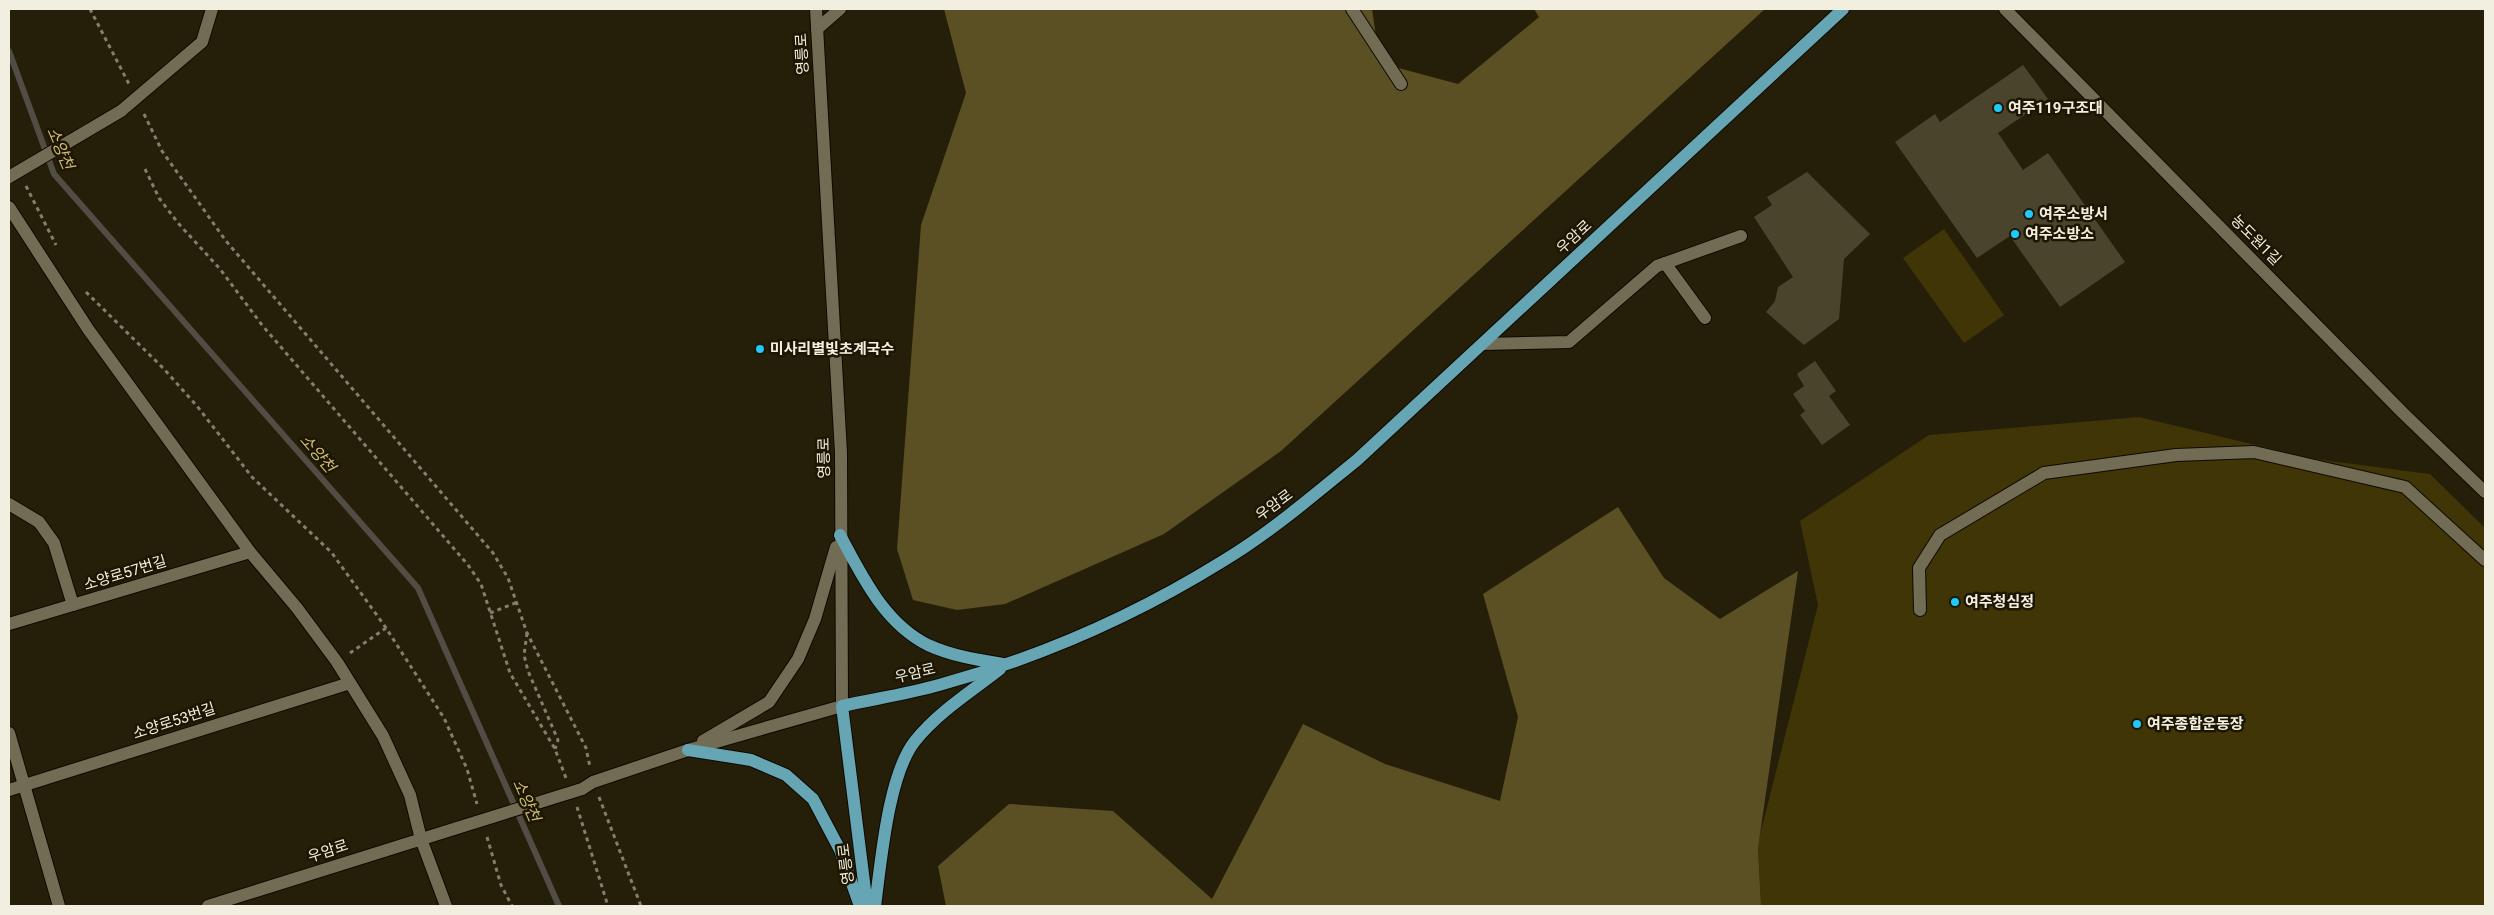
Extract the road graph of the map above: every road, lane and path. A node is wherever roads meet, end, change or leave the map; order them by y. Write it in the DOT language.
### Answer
graph roads {
  1 [pos="90,9"];
  2 [pos="212,9"];
  3 [pos="816,9"];
  4 [pos="840,9"];
  5 [pos="1352,9"];
  6 [pos="1843,9"];
  7 [pos="2005,9"];
  8 [pos="817,29"];
  9 [pos="1401,84"];
  10 [pos="137,100"];
  11 [pos="145,170"];
  12 [pos="15,178"];
  13 [pos="9,207"];
  14 [pos="1741,236"];
  15 [pos="60,253"];
  16 [pos="1665,263"];
  17 [pos="81,285"];
  18 [pos="1705,318"];
  19 [pos="1483,344"];
  20 [pos="2485,492"];
  21 [pos="9,504"];
  22 [pos="840,535"];
  23 [pos="250,552"];
  24 [pos="2485,560"];
  25 [pos="518,602"];
  26 [pos="73,605"];
  27 [pos="1920,610"];
  28 [pos="490,613"];
  29 [pos="9,624"];
  30 [pos="386,628"];
  31 [pos="527,633"];
  32 [pos="337,662"];
  33 [pos="1006,665"];
  34 [pos="350,682"];
  35 [pos="842,706"];
  36 [pos="9,733"];
  37 [pos="555,749"];
  38 [pos="688,750"];
  39 [pos="25,785"];
  40 [pos="568,785"];
  41 [pos="587,785"];
  42 [pos="9,790"];
  43 [pos="575,802"];
  44 [pos="480,814"];
  45 [pos="485,831"];
  46 [pos="421,839"];
  47 [pos="59,906"];
  48 [pos="208,906"];
  49 [pos="446,906"];
  50 [pos="512,906"];
  51 [pos="608,906"];
  52 [pos="641,906"];
  53 [pos="860,906"];
  54 [pos="867,906"];
  55 [pos="875,906"];
  1 -- 10 [label="path"];
  2 -- 10 [label="street"];
  3 -- 8 [label="street, 영릉로"];
  4 -- 8 [label="street"];
  5 -- 9 [label="street"];
  6 -- 19 [label="main road, 우암로"];
  7 -- 20 [label="street, 농도원1길"];
  8 -- 22 [label="street, 영릉로"];
  10 -- 12 [label="street, bridge"];
  10 -- 25 [label="path"];
  11 -- 28 [label="path"];
  12 -- 15 [label="path"];
  13 -- 23 [label="street"];
  14 -- 16 [label="street"];
  16 -- 18 [label="street"];
  16 -- 19 [label="street"];
  17 -- 30 [label="path"];
  19 -- 33 [label="main road, 우암로"];
  21 -- 26 [label="street"];
  22 -- 33 [label="main road"];
  22 -- 35 [label="street, 영릉로"];
  22 -- 38 [label="street"];
  23 -- 26 [label="street, 소양로57번길"];
  23 -- 32 [label="street"];
  24 -- 27 [label="street"];
  25 -- 28 [label="path"];
  25 -- 31 [label="path"];
  26 -- 29 [label="street, 소양로57번길"];
  28 -- 37 [label="path"];
  30 -- 32 [label="path"];
  30 -- 44 [label="path"];
  31 -- 37 [label="path"];
  31 -- 41 [label="path"];
  32 -- 34 [label="street"];
  33 -- 35 [label="main road, 우암로"];
  33 -- 55 [label="main road"];
  34 -- 39 [label="street, 소양로53번길"];
  34 -- 46 [label="street"];
  35 -- 38 [label="street, 우암로"];
  35 -- 54 [label="main road, 영릉로"];
  36 -- 39 [label="street"];
  37 -- 40 [label="path"];
  38 -- 41 [label="street, 우암로"];
  38 -- 53 [label="main road"];
  39 -- 42 [label="street, 소양로53번길"];
  39 -- 47 [label="street"];
  41 -- 46 [label="street, 우암로, bridge"];
  41 -- 52 [label="path"];
  43 -- 51 [label="path"];
  45 -- 50 [label="path"];
  46 -- 48 [label="street, 우암로"];
  46 -- 49 [label="street"];
}
